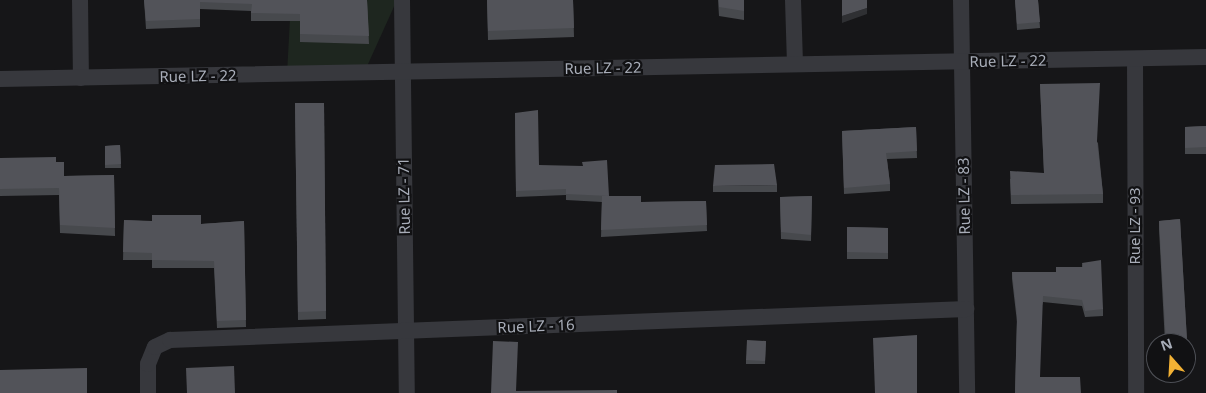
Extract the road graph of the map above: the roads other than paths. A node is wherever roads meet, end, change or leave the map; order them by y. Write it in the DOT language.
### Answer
graph roads {
  1 [pos="80,0"];
  2 [pos="402,0"];
  3 [pos="793,0"];
  4 [pos="961,0"];
  5 [pos="1206,58"];
  6 [pos="1135,59"];
  7 [pos="962,62"];
  8 [pos="795,64"];
  9 [pos="403,72"];
  10 [pos="81,78"];
  11 [pos="0,79"];
  12 [pos="966,308"];
  13 [pos="406,331"];
  14 [pos="148,393"];
  15 [pos="407,393"];
  16 [pos="966,393"];
  17 [pos="1136,393"];
  1 -- 10 [label="street"];
  2 -- 9 [label="street, Rue LZ - 71"];
  3 -- 8 [label="street"];
  4 -- 7 [label="street, Rue LZ - 83"];
  5 -- 6 [label="street, Rue LZ - 22"];
  6 -- 7 [label="street, Rue LZ - 22"];
  6 -- 17 [label="street, Rue LZ - 93"];
  7 -- 8 [label="street, Rue LZ - 22"];
  7 -- 12 [label="street, Rue LZ - 83"];
  8 -- 9 [label="street, Rue LZ - 22"];
  9 -- 10 [label="street, Rue LZ - 22"];
  9 -- 13 [label="street, Rue LZ - 71"];
  10 -- 11 [label="street, Rue LZ - 22"];
  12 -- 13 [label="street, Rue LZ - 16"];
  12 -- 16 [label="street, Rue LZ - 83"];
  13 -- 14 [label="street, Rue LZ - 16"];
  13 -- 15 [label="street, Rue LZ - 71"];
}
